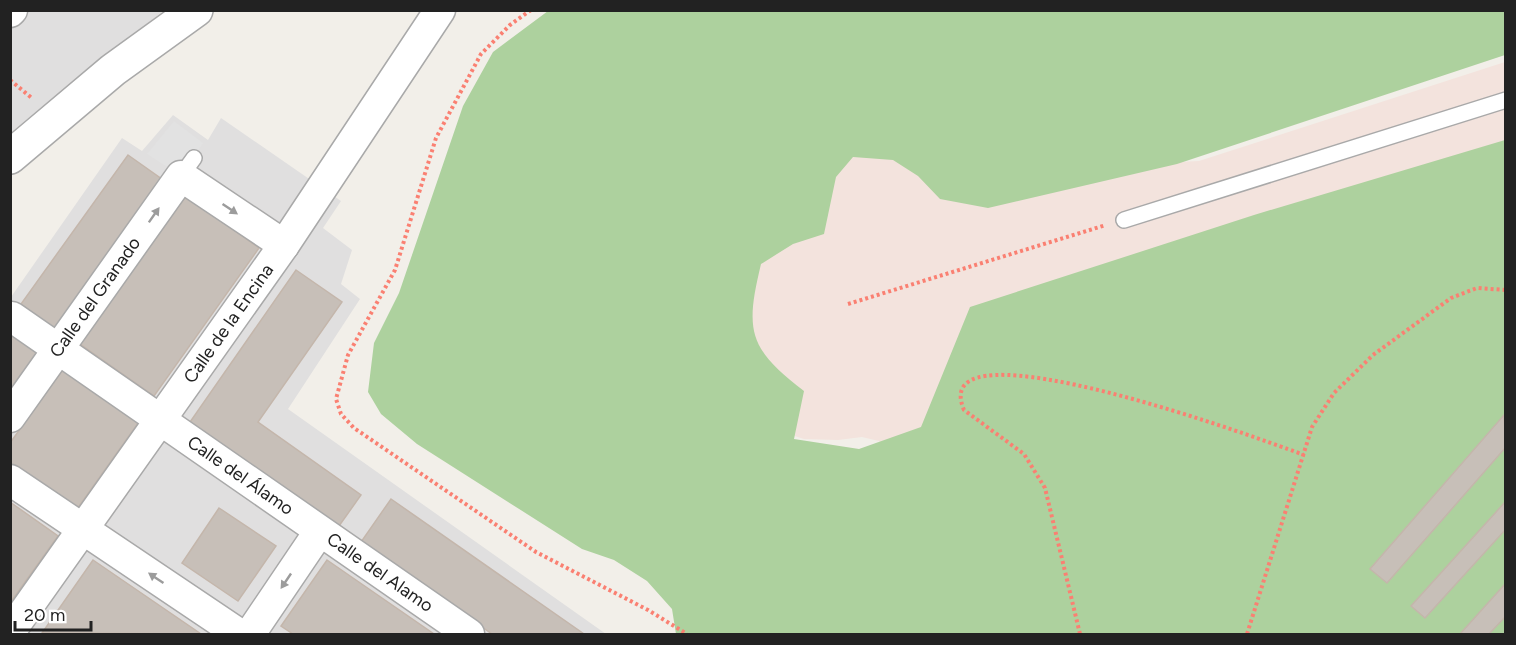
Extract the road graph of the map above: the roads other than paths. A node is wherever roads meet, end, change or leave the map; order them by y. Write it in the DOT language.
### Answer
graph roads {
  1 [pos="196,10"];
  2 [pos="440,10"];
  3 [pos="1506,100"];
  4 [pos="10,157"];
  5 [pos="1124,220"];
  6 [pos="284,245"];
  7 [pos="12,317"];
  8 [pos="59,349"];
  9 [pos="10,417"];
  10 [pos="162,419"];
  11 [pos="10,480"];
  12 [pos="84,530"];
  13 [pos="319,532"];
  14 [pos="14,630"];
  15 [pos="239,634"];
  16 [pos="250,634"];
  17 [pos="469,634"];
  1 -- 4 [label="street"];
  2 -- 6 [label="street, Calle de la Encina"];
  3 -- 5 [label="lane"];
  8 -- 6 [label="street, Calle del Granado, one-way"];
  6 -- 10 [label="street, Calle de la Encina"];
  7 -- 8 [label="street, Calle del Álamo"];
  8 -- 9 [label="street, Calle del Granado"];
  8 -- 10 [label="street, Calle del Álamo"];
  10 -- 12 [label="street, Calle de la Encina"];
  10 -- 13 [label="street, Calle del Álamo"];
  11 -- 12 [label="street"];
  12 -- 14 [label="street, Calle de la Encina"];
  15 -- 12 [label="street, one-way"];
  13 -- 16 [label="street, one-way"];
  13 -- 17 [label="street, Calle del Alamo"];
}
